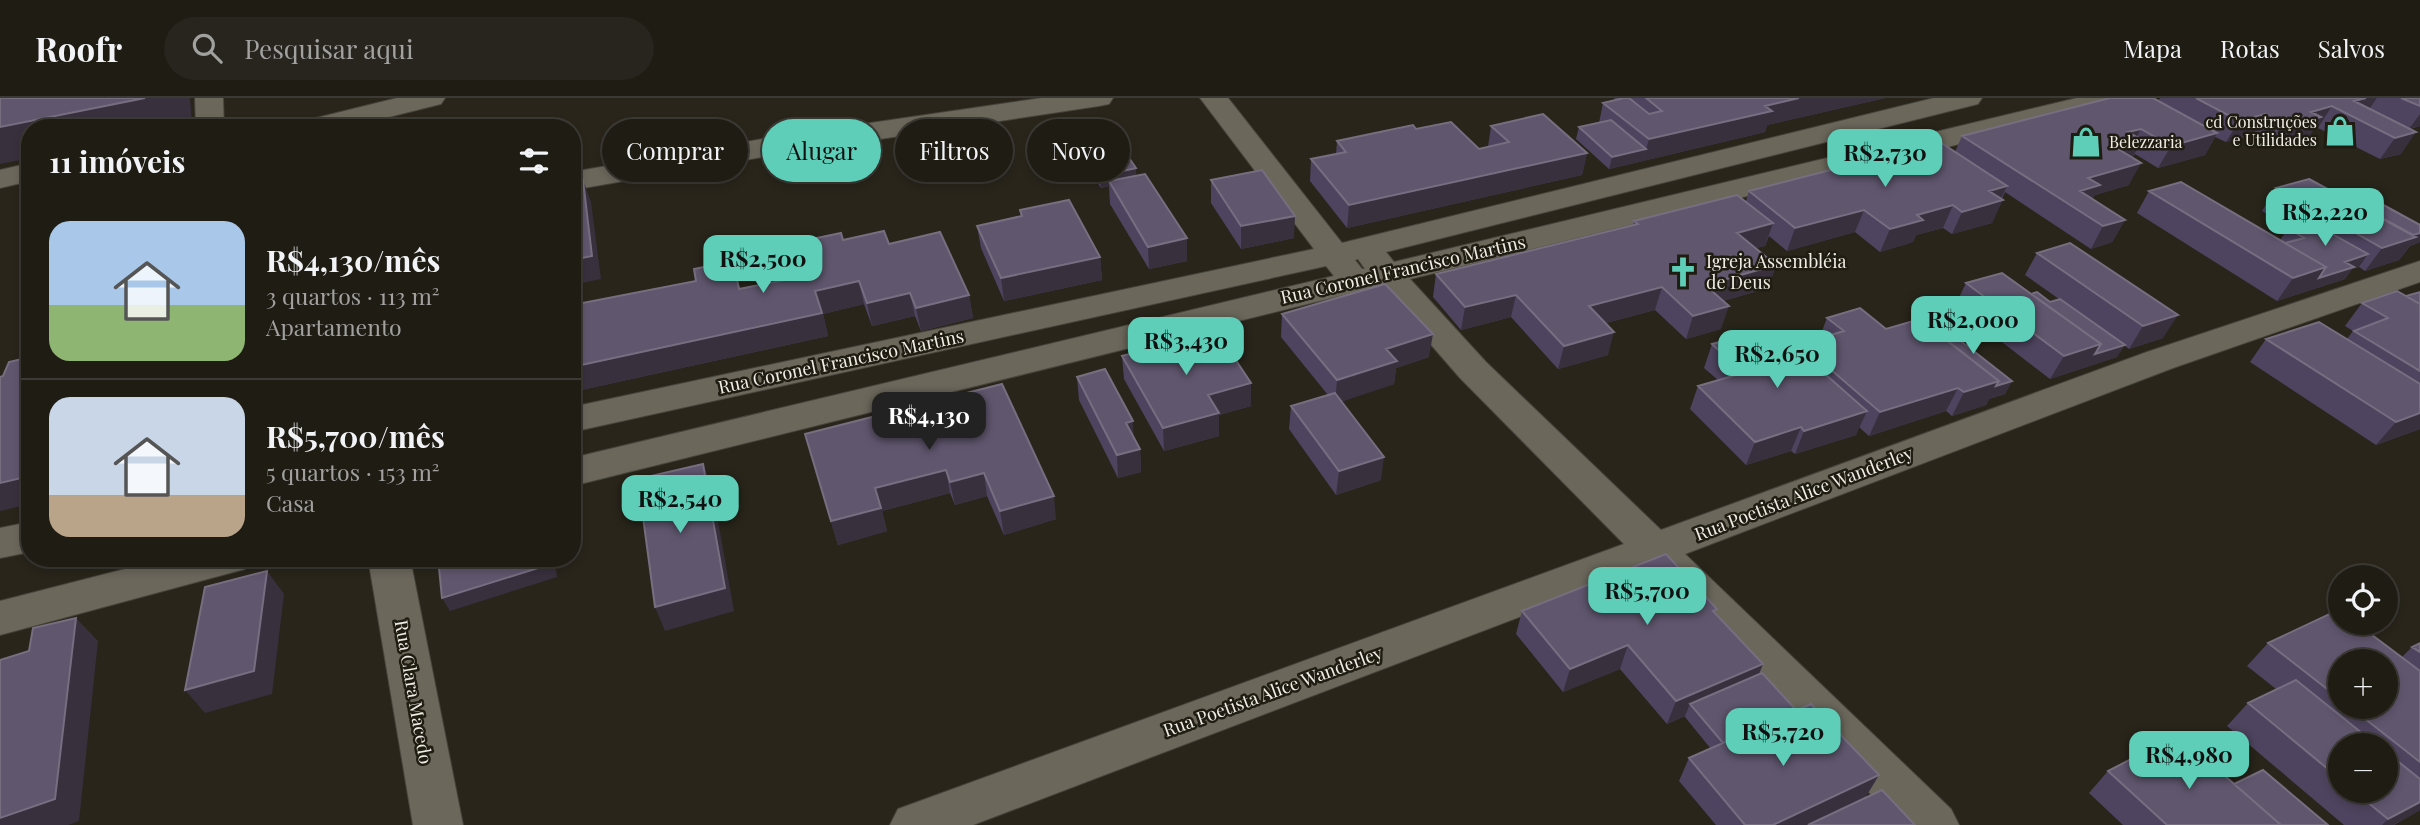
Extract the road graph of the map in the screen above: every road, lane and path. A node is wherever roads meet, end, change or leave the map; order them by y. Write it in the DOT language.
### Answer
graph roads {
  1 [pos="209,98"];
  2 [pos="430,98"];
  3 [pos="1100,98"];
  4 [pos="1214,98"];
  5 [pos="1968,98"];
  6 [pos="2112,98"];
  7 [pos="210,119"];
  8 [pos="346,119"];
  9 [pos="21,174"];
  10 [pos="0,179"];
  11 [pos="581,179"];
  12 [pos="1360,264"];
  13 [pos="2420,271"];
  14 [pos="581,419"];
  15 [pos="581,470"];
  16 [pos="21,539"];
  17 [pos="0,543"];
  18 [pos="1656,550"];
  19 [pos="172,567"];
  20 [pos="390,567"];
  21 [pos="0,618"];
  22 [pos="438,825"];
  23 [pos="915,825"];
  24 [pos="1934,825"];
  1 -- 7 [label="street"];
  2 -- 8 [label="street"];
  3 -- 11 [label="street"];
  4 -- 12 [label="street"];
  5 -- 12 [label="street, Rua Coronel Francisco Martins"];
  6 -- 12 [label="street, Rua Coronel Francisco Martins"];
  9 -- 10 [label="street"];
  12 -- 14 [label="street, Rua Coronel Francisco Martins"];
  12 -- 15 [label="street, Rua Coronel Francisco Martins"];
  12 -- 18 [label="street"];
  13 -- 18 [label="street, Rua Poetista Alice Wanderley"];
  16 -- 17 [label="street"];
  18 -- 23 [label="street, Rua Poetista Alice Wanderley"];
  18 -- 24 [label="street"];
  19 -- 21 [label="street"];
  20 -- 22 [label="street, Rua Clara Macedo"];
}
